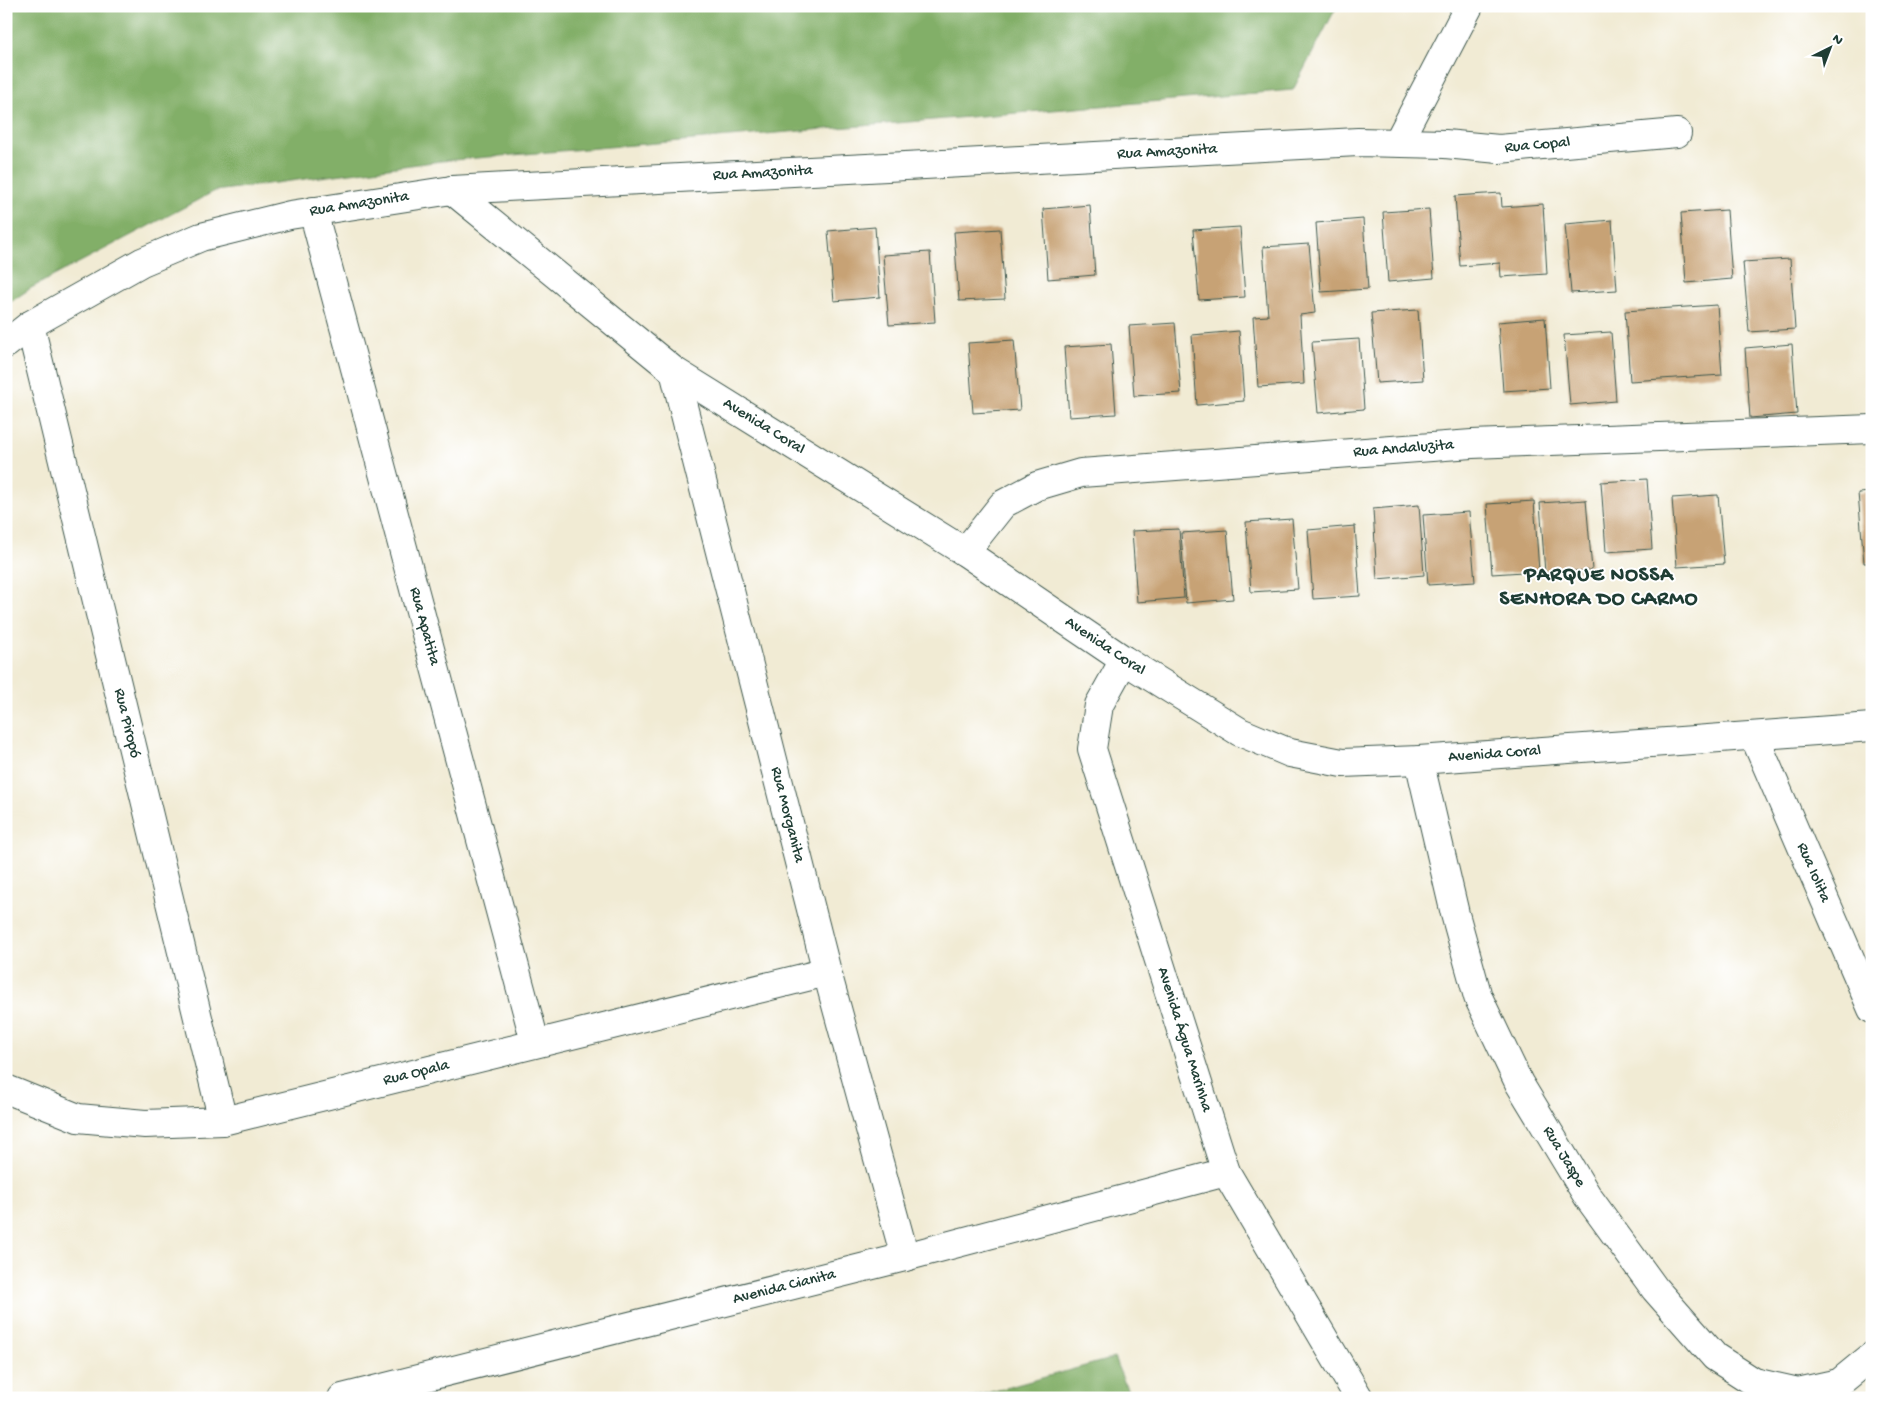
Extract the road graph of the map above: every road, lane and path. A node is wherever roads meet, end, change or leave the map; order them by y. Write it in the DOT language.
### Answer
graph roads {
  1 [pos="1469,6"];
  2 [pos="1677,134"];
  3 [pos="1398,142"];
  4 [pos="452,190"];
  5 [pos="313,211"];
  6 [pos="30,325"];
  7 [pos="6,344"];
  8 [pos="674,371"];
  9 [pos="1872,429"];
  10 [pos="965,552"];
  11 [pos="1124,660"];
  12 [pos="1872,727"];
  13 [pos="1754,736"];
  14 [pos="1419,760"];
  15 [pos="827,972"];
  16 [pos="1872,1008"];
  17 [pos="535,1042"];
  18 [pos="6,1089"];
  19 [pos="223,1121"];
  20 [pos="1226,1172"];
  21 [pos="905,1257"];
  22 [pos="1872,1356"];
  23 [pos="342,1398"];
  24 [pos="1359,1398"];
  1 -- 3 [label="street"];
  2 -- 3 [label="street, Rua Copal"];
  3 -- 4 [label="street, Rua Amazonita"];
  4 -- 5 [label="street, Rua Amazonita"];
  4 -- 8 [label="street, Avenida Coral"];
  5 -- 6 [label="street, Rua Amazonita"];
  5 -- 17 [label="street, Rua Apatita"];
  6 -- 7 [label="street, Rua Amazonita"];
  6 -- 19 [label="street, Rua Piropó"];
  8 -- 10 [label="street, Avenida Coral"];
  8 -- 15 [label="street, Rua Morganita"];
  9 -- 10 [label="street, Rua Andaluzita"];
  10 -- 11 [label="street, Avenida Coral"];
  11 -- 14 [label="street, Avenida Coral"];
  11 -- 20 [label="street, Avenida Água Marinha"];
  12 -- 13 [label="street, Avenida Coral"];
  13 -- 14 [label="street, Avenida Coral"];
  13 -- 16 [label="street, Rua Iolita"];
  14 -- 22 [label="street, Rua Jaspe"];
  15 -- 17 [label="street, Rua Opala"];
  15 -- 21 [label="street, Rua Morganita"];
  17 -- 19 [label="street, Rua Opala"];
  18 -- 19 [label="street, Rua Opala"];
  20 -- 21 [label="street, Avenida Cianita"];
  20 -- 24 [label="street, Avenida Água Marinha"];
  21 -- 23 [label="street, Avenida Cianita"];
}
